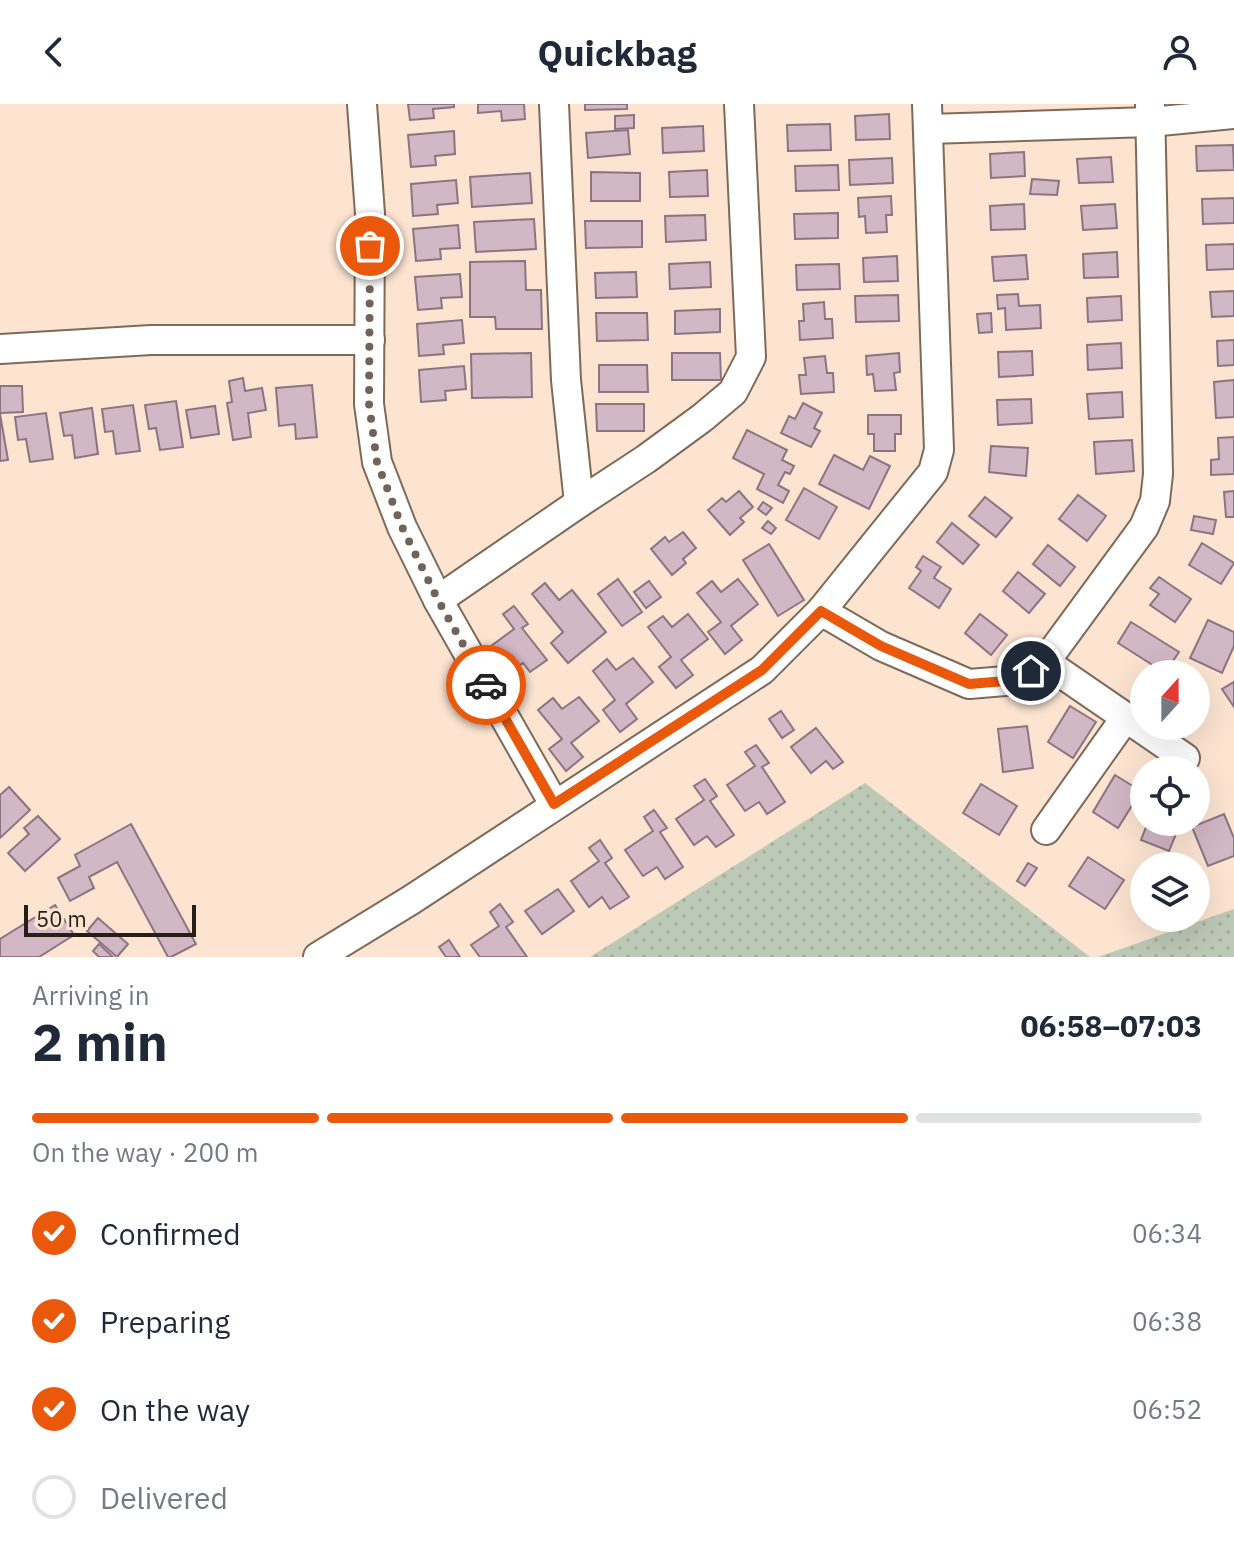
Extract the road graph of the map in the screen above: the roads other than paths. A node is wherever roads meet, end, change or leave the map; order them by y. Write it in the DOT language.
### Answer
graph roads {
  1 [pos="362,104"];
  2 [pos="554,104"];
  3 [pos="739,104"];
  4 [pos="1150,113"];
  5 [pos="1234,114"];
  6 [pos="928,117"];
  7 [pos="370,340"];
  8 [pos="0,349"];
  9 [pos="579,503"];
  10 [pos="438,600"];
  11 [pos="821,611"];
  12 [pos="1045,662"];
  13 [pos="1126,717"];
  14 [pos="1182,756"];
  15 [pos="554,804"];
  16 [pos="1046,830"];
  17 [pos="318,957"];
  1 -- 7 [label="street"];
  2 -- 9 [label="street"];
  3 -- 9 [label="street"];
  4 -- 5 [label="street"];
  4 -- 6 [label="street"];
  4 -- 12 [label="street"];
  6 -- 11 [label="street"];
  7 -- 8 [label="street"];
  7 -- 10 [label="street"];
  9 -- 10 [label="street"];
  10 -- 15 [label="street"];
  11 -- 12 [label="street"];
  11 -- 15 [label="street"];
  12 -- 13 [label="street"];
  13 -- 14 [label="street"];
  13 -- 16 [label="street"];
  15 -- 17 [label="street"];
}
